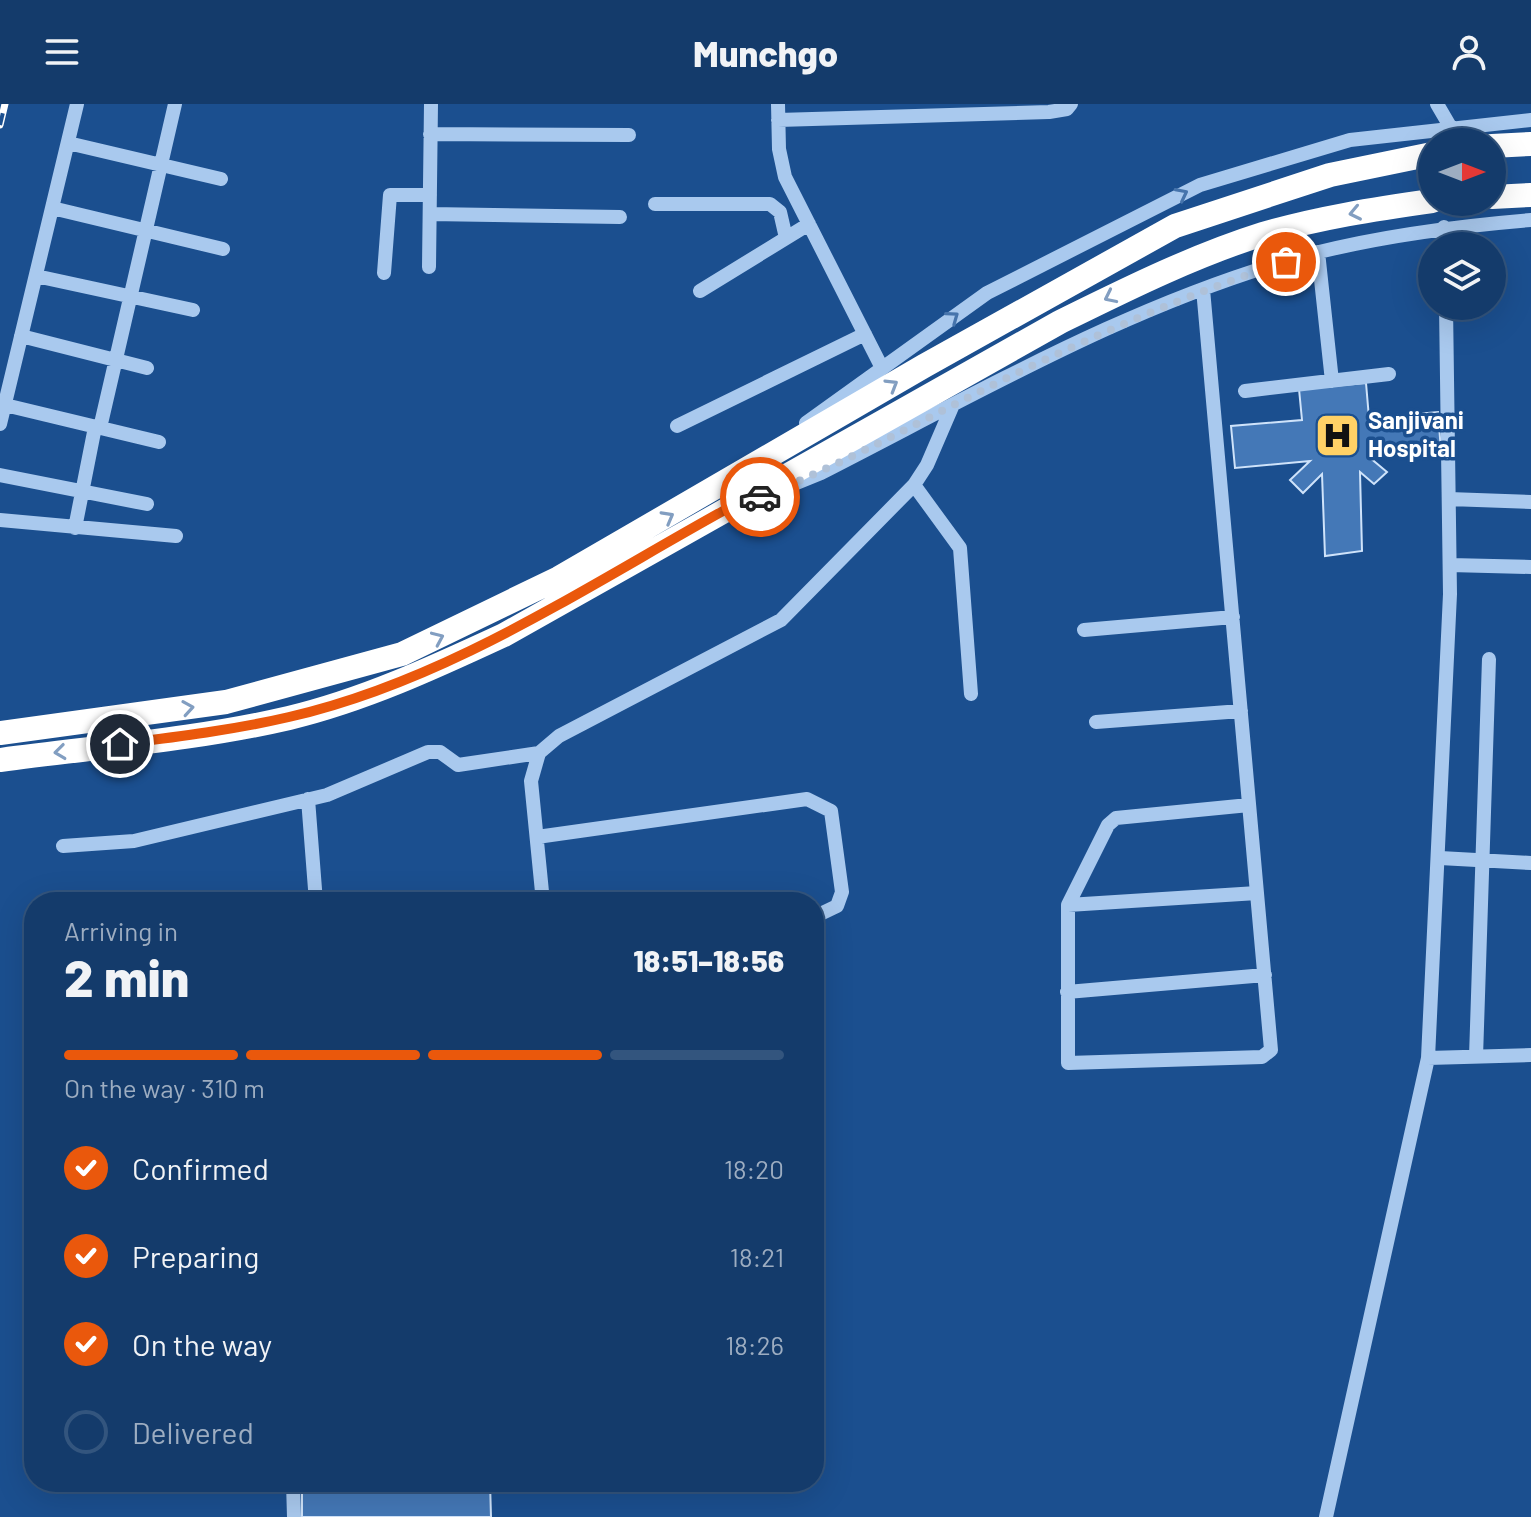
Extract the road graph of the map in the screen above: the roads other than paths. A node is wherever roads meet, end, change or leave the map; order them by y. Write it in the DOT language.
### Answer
graph roads {
  1 [pos="77,104"];
  2 [pos="175,104"];
  3 [pos="431,104"];
  4 [pos="778,104"];
  5 [pos="1071,104"];
  6 [pos="1437,104"];
  7 [pos="778,120"];
  8 [pos="1531,120"];
  9 [pos="1451,128"];
  10 [pos="1418,132"];
  11 [pos="430,134"];
  12 [pos="629,135"];
  13 [pos="68,143"];
  14 [pos="1531,144"];
  15 [pos="1506,145"];
  16 [pos="1418,157"];
  17 [pos="160,165"];
  18 [pos="221,179"];
  19 [pos="430,195"];
  20 [pos="1531,195"];
  21 [pos="1506,196"];
  22 [pos="1418,203"];
  23 [pos="655,204"];
  24 [pos="52,208"];
  25 [pos="430,214"];
  26 [pos="620,217"];
  27 [pos="1531,220"];
  28 [pos="809,224"];
  29 [pos="1444,227"];
  30 [pos="145,231"];
  31 [pos="1444,232"];
  32 [pos="786,238"];
  33 [pos="223,249"];
  34 [pos="1318,252"];
  35 [pos="429,267"];
  36 [pos="384,273"];
  37 [pos="36,276"];
  38 [pos="1203,289"];
  39 [pos="700,291"];
  40 [pos="129,298"];
  41 [pos="193,310"];
  42 [pos="1446,320"];
  43 [pos="865,334"];
  44 [pos="21,336"];
  45 [pos="115,360"];
  46 [pos="147,368"];
  47 [pos="882,368"];
  48 [pos="1389,374"];
  49 [pos="1332,381"];
  50 [pos="1245,391"];
  51 [pos="5,405"];
  52 [pos="952,407"];
  53 [pos="0,424"];
  54 [pos="677,426"];
  55 [pos="98,428"];
  56 [pos="159,442"];
  57 [pos="0,475"];
  58 [pos="914,485"];
  59 [pos="81,491"];
  60 [pos="1449,499"];
  61 [pos="716,502"];
  62 [pos="1531,502"];
  63 [pos="147,504"];
  64 [pos="0,520"];
  65 [pos="75,528"];
  66 [pos="176,536"];
  67 [pos="1450,565"];
  68 [pos="1531,567"];
  69 [pos="1233,617"];
  70 [pos="1084,630"];
  71 [pos="1489,659"];
  72 [pos="971,694"];
  73 [pos="1241,711"];
  74 [pos="1096,722"];
  75 [pos="0,733"];
  76 [pos="539,753"];
  77 [pos="0,760"];
  78 [pos="308,799"];
  79 [pos="1249,805"];
  80 [pos="537,837"];
  81 [pos="63,846"];
  82 [pos="1440,858"];
  83 [pos="1483,861"];
  84 [pos="1531,863"];
  85 [pos="315,892"];
  86 [pos="542,892"];
  87 [pos="1257,893"];
  88 [pos="1068,905"];
  89 [pos="824,912"];
  90 [pos="1265,975"];
  91 [pos="1067,992"];
  92 [pos="1531,1055"];
  93 [pos="1476,1057"];
  94 [pos="1428,1058"];
  95 [pos="293,1492"];
  96 [pos="294,1517"];
  97 [pos="1326,1517"];
  1 -- 13 [label="street"];
  2 -- 17 [label="street"];
  3 -- 11 [label="street"];
  4 -- 7 [label="street"];
  5 -- 7 [label="street"];
  6 -- 9 [label="street"];
  7 -- 28 [label="street"];
  8 -- 9 [label="street"];
  47 -- 10 [label="street, one-way"];
  11 -- 12 [label="street"];
  11 -- 19 [label="street"];
  13 -- 17 [label="street"];
  13 -- 24 [label="street"];
  14 -- 15 [label="highway"];
  61 -- 16 [label="highway, one-way"];
  17 -- 18 [label="street"];
  17 -- 30 [label="street"];
  19 -- 25 [label="street"];
  19 -- 36 [label="street"];
  20 -- 21 [label="highway"];
  22 -- 61 [label="highway, one-way"];
  23 -- 32 [label="street"];
  24 -- 30 [label="street"];
  24 -- 37 [label="street"];
  25 -- 26 [label="street"];
  25 -- 35 [label="street"];
  27 -- 29 [label="street"];
  28 -- 32 [label="street"];
  28 -- 43 [label="street"];
  29 -- 31 [label="street"];
  29 -- 34 [label="street"];
  30 -- 33 [label="street"];
  30 -- 40 [label="street"];
  32 -- 39 [label="street"];
  34 -- 38 [label="street"];
  34 -- 49 [label="street"];
  37 -- 40 [label="street"];
  37 -- 44 [label="street"];
  38 -- 52 [label="street"];
  38 -- 69 [label="street"];
  40 -- 41 [label="street"];
  40 -- 45 [label="street"];
  42 -- 60 [label="street"];
  43 -- 47 [label="street"];
  43 -- 54 [label="street"];
  44 -- 45 [label="street"];
  44 -- 51 [label="street"];
  45 -- 46 [label="street"];
  45 -- 55 [label="street"];
  47 -- 61 [label="street"];
  48 -- 49 [label="street"];
  49 -- 50 [label="street"];
  51 -- 53 [label="street"];
  51 -- 55 [label="street"];
  52 -- 58 [label="street"];
  52 -- 61 [label="street"];
  55 -- 56 [label="street"];
  55 -- 59 [label="street"];
  57 -- 59 [label="street"];
  58 -- 72 [label="street"];
  58 -- 76 [label="street"];
  59 -- 63 [label="street"];
  59 -- 65 [label="street"];
  60 -- 62 [label="street"];
  60 -- 67 [label="street"];
  75 -- 61 [label="highway, one-way"];
  61 -- 77 [label="highway, one-way"];
  64 -- 65 [label="street"];
  65 -- 66 [label="street"];
  67 -- 68 [label="street"];
  67 -- 82 [label="street"];
  69 -- 70 [label="street"];
  69 -- 73 [label="street"];
  71 -- 83 [label="street"];
  73 -- 74 [label="street"];
  73 -- 79 [label="street"];
  76 -- 78 [label="street"];
  76 -- 80 [label="street"];
  78 -- 81 [label="street"];
  78 -- 85 [label="street"];
  79 -- 87 [label="street"];
  79 -- 88 [label="street"];
  80 -- 86 [label="street"];
  80 -- 89 [label="street"];
  82 -- 83 [label="street"];
  82 -- 94 [label="street"];
  83 -- 84 [label="street"];
  83 -- 93 [label="street"];
  87 -- 88 [label="street"];
  87 -- 90 [label="street"];
  88 -- 91 [label="street"];
  90 -- 91 [label="street"];
  90 -- 91 [label="street"];
  92 -- 93 [label="street"];
  93 -- 94 [label="street"];
  94 -- 97 [label="street"];
  95 -- 96 [label="street"];
}
